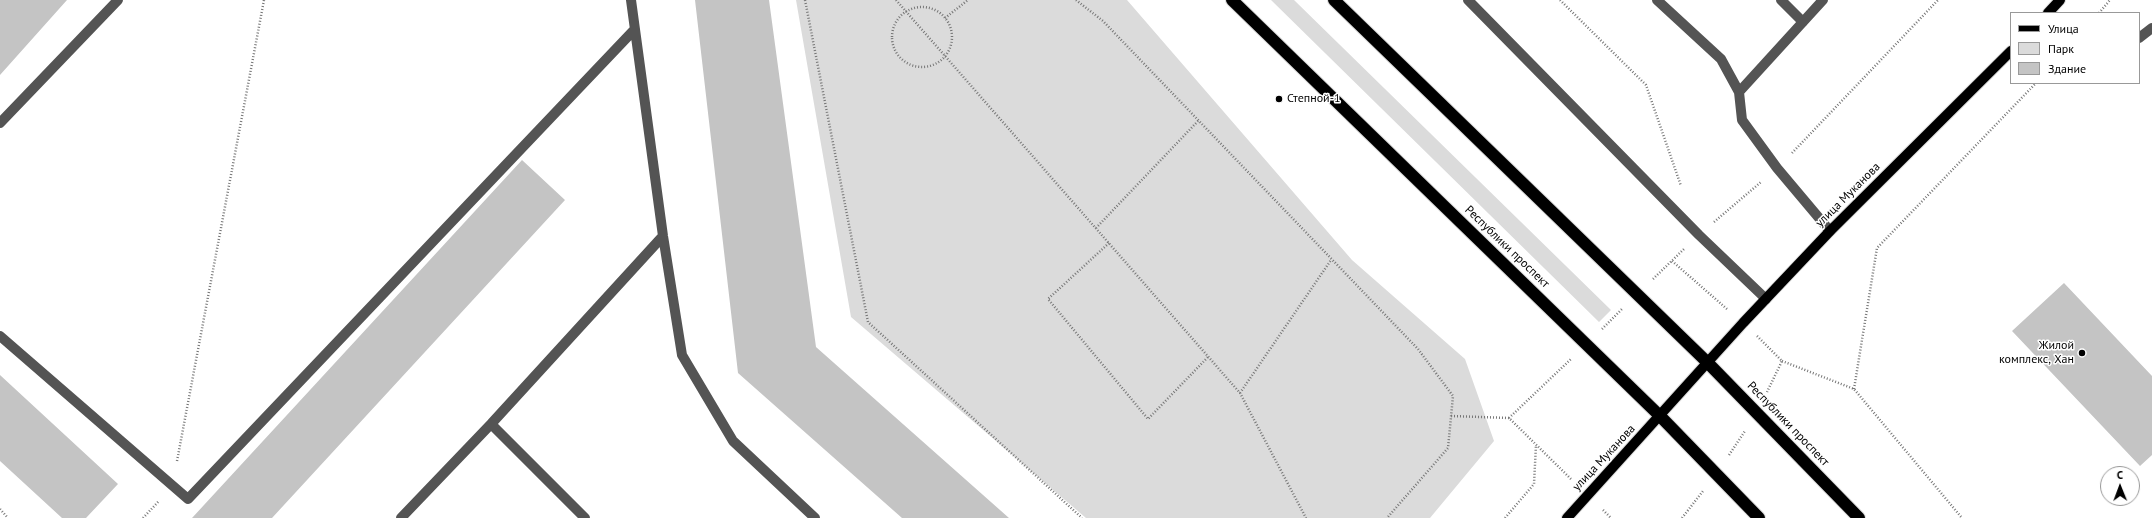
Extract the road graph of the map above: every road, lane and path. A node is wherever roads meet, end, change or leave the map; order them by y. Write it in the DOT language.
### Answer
graph roads {
  1 [pos="118,0"];
  2 [pos="264,0"];
  3 [pos="631,0"];
  4 [pos="805,0"];
  5 [pos="896,0"];
  6 [pos="968,0"];
  7 [pos="1076,0"];
  8 [pos="1232,0"];
  9 [pos="1334,0"];
  10 [pos="1468,0"];
  11 [pos="1560,0"];
  12 [pos="1658,0"];
  13 [pos="1781,0"];
  14 [pos="1823,0"];
  15 [pos="1938,0"];
  16 [pos="2060,0"];
  17 [pos="2110,0"];
  18 [pos="907,12"];
  19 [pos="2049,12"];
  20 [pos="2100,12"];
  21 [pos="945,18"];
  22 [pos="1803,22"];
  23 [pos="2152,28"];
  24 [pos="635,29"];
  25 [pos="2140,37"];
  26 [pos="2010,52"];
  27 [pos="946,56"];
  28 [pos="2035,84"];
  29 [pos="1740,92"];
  30 [pos="1198,121"];
  31 [pos="0,123"];
  32 [pos="1777,168"];
  33 [pos="1683,190"];
  34 [pos="1096,228"];
  35 [pos="1830,231"];
  36 [pos="1699,235"];
  37 [pos="663,236"];
  38 [pos="1108,243"];
  39 [pos="1331,260"];
  40 [pos="1638,294"];
  41 [pos="1766,299"];
  42 [pos="0,336"];
  43 [pos="1586,344"];
  44 [pos="1208,357"];
  45 [pos="1782,361"];
  46 [pos="1708,362"];
  47 [pos="1854,389"];
  48 [pos="1240,393"];
  49 [pos="1451,416"];
  50 [pos="1660,416"];
  51 [pos="1509,418"];
  52 [pos="491,424"];
  53 [pos="1536,445"];
  54 [pos="172,485"];
  55 [pos="1588,495"];
  56 [pos="0,509"];
  57 [pos="8,518"];
  58 [pos="401,518"];
  59 [pos="585,518"];
  60 [pos="815,518"];
  61 [pos="1082,518"];
  62 [pos="1306,518"];
  63 [pos="1387,518"];
  64 [pos="1505,518"];
  65 [pos="1567,518"];
  66 [pos="1611,518"];
  67 [pos="1759,518"];
  68 [pos="1859,518"];
  69 [pos="1962,518"];
  1 -- 31 [label="lane"];
  2 -- 54 [label="path"];
  3 -- 24 [label="lane"];
  4 -- 61 [label="path"];
  5 -- 18 [label="path"];
  6 -- 21 [label="path"];
  7 -- 30 [label="path"];
  8 -- 43 [label="highway, Республики проспект"];
  9 -- 40 [label="highway, Республики проспект"];
  10 -- 36 [label="lane"];
  11 -- 33 [label="path"];
  12 -- 29 [label="lane"];
  13 -- 22 [label="lane"];
  14 -- 22 [label="lane"];
  15 -- 32 [label="path"];
  16 -- 19 [label="main road"];
  17 -- 20 [label="path"];
  18 -- 21 [label="path"];
  18 -- 27 [label="path"];
  18 -- 27 [label="path"];
  21 -- 27 [label="path"];
  22 -- 29 [label="lane"];
  23 -- 25 [label="lane"];
  24 -- 37 [label="lane"];
  24 -- 54 [label="lane"];
  26 -- 35 [label="main road, улица Муканова"];
  27 -- 34 [label="path"];
  28 -- 47 [label="path"];
  29 -- 32 [label="lane"];
  30 -- 34 [label="path"];
  30 -- 39 [label="path"];
  32 -- 35 [label="lane"];
  32 -- 36 [label="path"];
  34 -- 38 [label="path"];
  35 -- 41 [label="main road, улица Муканова"];
  36 -- 40 [label="path"];
  36 -- 41 [label="lane"];
  37 -- 52 [label="lane"];
  37 -- 60 [label="lane"];
  38 -- 44 [label="path"];
  38 -- 44 [label="path"];
  39 -- 48 [label="path"];
  39 -- 49 [label="path"];
  40 -- 43 [label="path"];
  40 -- 46 [label="highway, Республики проспект"];
  41 -- 46 [label="main road, улица Муканова"];
  42 -- 54 [label="lane"];
  43 -- 50 [label="highway, Республики проспект"];
  43 -- 51 [label="path"];
  44 -- 48 [label="path"];
  45 -- 47 [label="path"];
  46 -- 50 [label="main road, улица Муканова"];
  46 -- 68 [label="highway, Республики проспект"];
  47 -- 69 [label="path"];
  48 -- 62 [label="path"];
  49 -- 51 [label="path"];
  49 -- 63 [label="path"];
  50 -- 55 [label="main road, улица Муканова"];
  50 -- 67 [label="highway, Республики проспект"];
  51 -- 53 [label="path"];
  52 -- 58 [label="lane"];
  52 -- 59 [label="lane"];
  53 -- 55 [label="path"];
  53 -- 64 [label="path"];
  55 -- 65 [label="main road, улица Муканова"];
  55 -- 66 [label="path"];
  56 -- 57 [label="path"];
}
